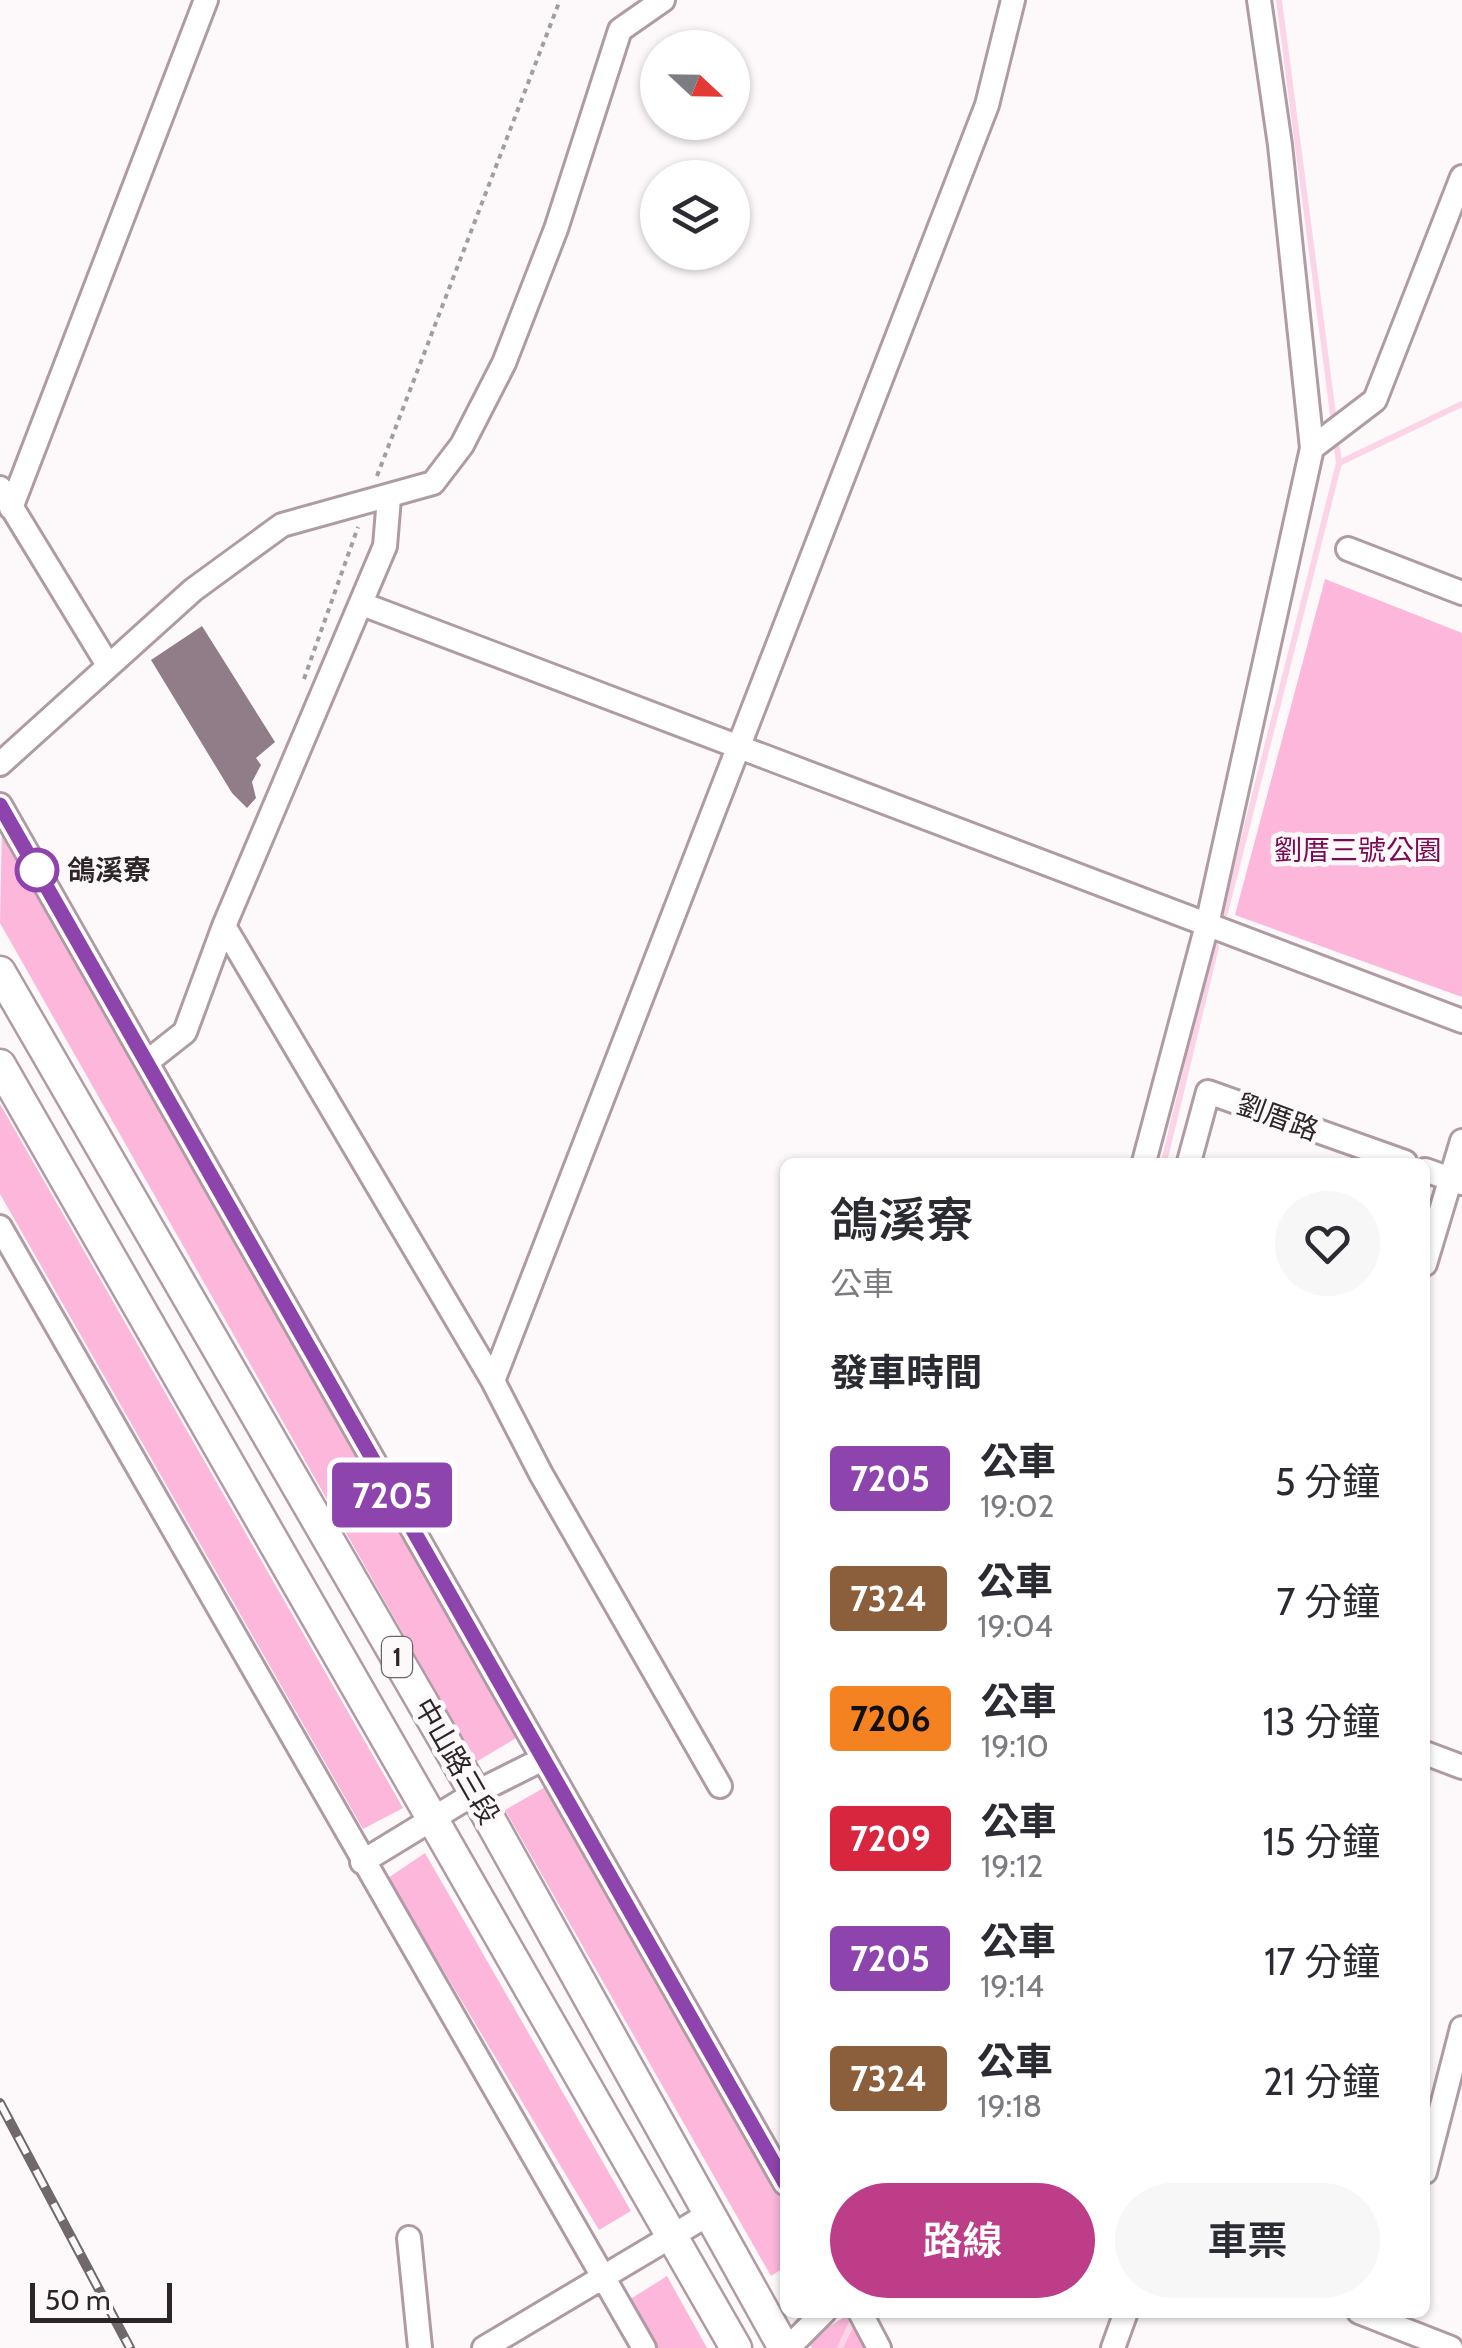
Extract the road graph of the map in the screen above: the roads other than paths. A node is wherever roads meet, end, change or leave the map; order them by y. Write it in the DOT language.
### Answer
graph roads {
  1 [pos="206,0"];
  2 [pos="662,0"];
  3 [pos="1013,0"];
  4 [pos="1259,0"];
  5 [pos="1462,177"];
  6 [pos="1312,448"];
  7 [pos="6,498"];
  8 [pos="378,499"];
  9 [pos="1348,549"];
  10 [pos="1462,593"];
  11 [pos="362,604"];
  12 [pos="108,665"];
  13 [pos="738,748"];
  14 [pos="0,764"];
  15 [pos="0,806"];
  16 [pos="1207,925"];
  17 [pos="224,926"];
  18 [pos="0,972"];
  19 [pos="1462,1021"];
  20 [pos="148,1062"];
  21 [pos="0,1065"];
  22 [pos="1462,1142"];
  23 [pos="1145,1158"];
  24 [pos="1190,1158"];
  25 [pos="1394,1158"];
  26 [pos="1430,1172"];
  27 [pos="1456,1180"];
  28 [pos="0,1227"];
  29 [pos="1430,1250"];
  30 [pos="492,1381"];
  31 [pos="1430,1755"];
  32 [pos="541,1760"];
  33 [pos="1462,1767"];
  34 [pos="720,1786"];
  35 [pos="475,1793"];
  36 [pos="432,1817"];
  37 [pos="362,1862"];
  38 [pos="1462,2028"];
  39 [pos="1430,2153"];
  40 [pos="780,2174"];
  41 [pos="709,2214"];
  42 [pos="672,2236"];
  43 [pos="409,2238"];
  44 [pos="603,2277"];
  45 [pos="818,2318"];
  46 [pos="863,2318"];
  47 [pos="1124,2318"];
  48 [pos="1388,2318"];
  49 [pos="420,2348"];
  50 [pos="484,2348"];
  51 [pos="644,2348"];
  52 [pos="736,2348"];
  53 [pos="786,2348"];
  54 [pos="880,2348"];
  55 [pos="1112,2348"];
  56 [pos="1451,2348"];
  1 -- 7 [label="street"];
  2 -- 8 [label="street"];
  3 -- 13 [label="street"];
  4 -- 6 [label="street"];
  5 -- 6 [label="street"];
  6 -- 16 [label="street"];
  7 -- 12 [label="street"];
  8 -- 11 [label="street"];
  8 -- 12 [label="street"];
  9 -- 10 [label="street"];
  11 -- 13 [label="street"];
  11 -- 17 [label="street"];
  12 -- 14 [label="street"];
  13 -- 16 [label="street"];
  13 -- 30 [label="street"];
  15 -- 20 [label="street"];
  16 -- 19 [label="street"];
  16 -- 23 [label="street"];
  17 -- 20 [label="street"];
  17 -- 30 [label="street"];
  18 -- 35 [label="main road, 中山路三段 / 1"];
  20 -- 32 [label="street"];
  21 -- 36 [label="main road, 中山路三段 / 1"];
  22 -- 27 [label="street"];
  24 -- 25 [label="street, 劉厝路"];
  26 -- 27 [label="street"];
  27 -- 29 [label="street"];
  28 -- 37 [label="street"];
  30 -- 34 [label="street"];
  31 -- 33 [label="street"];
  32 -- 35 [label="street"];
  32 -- 40 [label="street"];
  35 -- 36 [label="street"];
  35 -- 41 [label="main road, 中山路三段 / 1"];
  36 -- 37 [label="street"];
  36 -- 42 [label="main road, 中山路三段 / 1"];
  37 -- 44 [label="street"];
  38 -- 39 [label="street"];
  41 -- 42 [label="street"];
  41 -- 53 [label="main road, 中山路三段 / 1"];
  42 -- 44 [label="street"];
  42 -- 52 [label="main road, 中山路三段 / 1"];
  43 -- 49 [label="street"];
  44 -- 50 [label="street"];
  44 -- 51 [label="street"];
  45 -- 53 [label="street"];
  46 -- 54 [label="street"];
  47 -- 55 [label="street"];
  48 -- 56 [label="street"];
}
